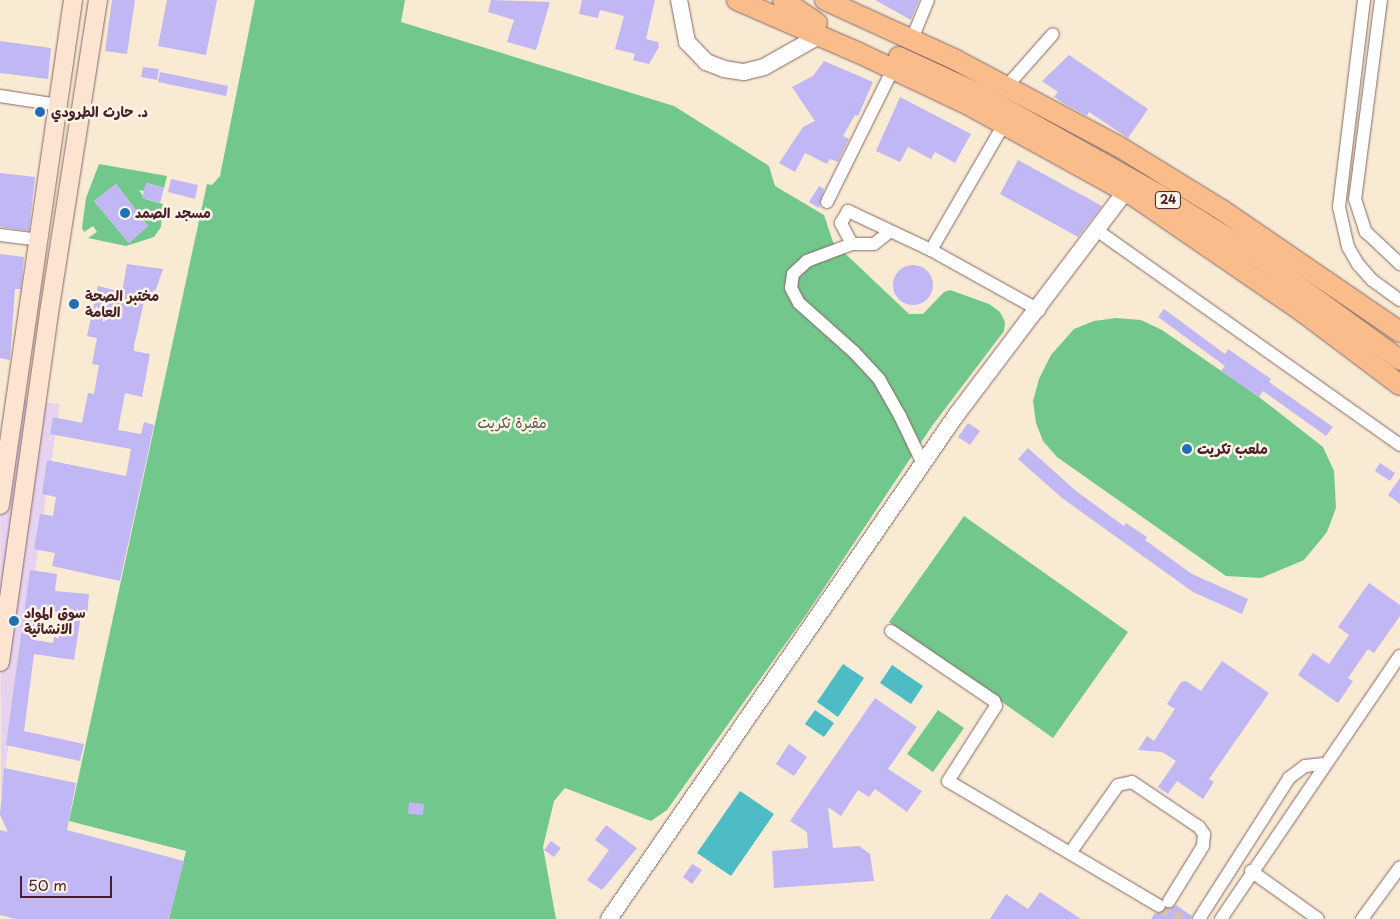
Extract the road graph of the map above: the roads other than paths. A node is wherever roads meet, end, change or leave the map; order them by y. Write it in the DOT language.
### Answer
graph roads {
  1 [pos="73,0"];
  2 [pos="98,0"];
  3 [pos="679,0"];
  4 [pos="737,0"];
  5 [pos="784,0"];
  6 [pos="825,0"];
  7 [pos="851,0"];
  8 [pos="928,0"];
  9 [pos="1364,0"];
  10 [pos="1381,0"];
  11 [pos="868,18"];
  12 [pos="1053,34"];
  13 [pos="819,36"];
  14 [pos="912,39"];
  15 [pos="893,69"];
  16 [pos="1007,86"];
  17 [pos="0,96"];
  18 [pos="59,105"];
  19 [pos="1004,124"];
  20 [pos="1125,192"];
  21 [pos="827,202"];
  22 [pos="1098,231"];
  23 [pos="890,232"];
  24 [pos="0,235"];
  25 [pos="38,240"];
  26 [pos="852,244"];
  27 [pos="931,250"];
  28 [pos="1400,264"];
  29 [pos="1400,300"];
  30 [pos="1039,310"];
  31 [pos="1400,332"];
  32 [pos="1400,360"];
  33 [pos="1400,385"];
  34 [pos="1400,445"];
  35 [pos="922,464"];
  36 [pos="0,505"];
  37 [pos="4,611"];
  38 [pos="891,631"];
  39 [pos="1400,656"];
  40 [pos="0,662"];
  41 [pos="1324,764"];
  42 [pos="1070,853"];
  43 [pos="1400,867"];
  44 [pos="1251,871"];
  45 [pos="609,919"];
  46 [pos="1199,919"];
  47 [pos="1220,919"];
  48 [pos="1318,919"];
  49 [pos="1362,919"];
  1 -- 18 [label="main road"];
  2 -- 37 [label="main road"];
  3 -- 13 [label="street"];
  4 -- 13 [label="main road"];
  5 -- 32 [label="main road, 24"];
  6 -- 11 [label="main road"];
  7 -- 11 [label="street"];
  8 -- 14 [label="street"];
  9 -- 29 [label="street"];
  10 -- 28 [label="street"];
  11 -- 14 [label="main road"];
  12 -- 16 [label="street"];
  13 -- 15 [label="main road"];
  14 -- 16 [label="main road"];
  15 -- 19 [label="main road"];
  15 -- 21 [label="street"];
  16 -- 31 [label="main road"];
  17 -- 18 [label="street"];
  18 -- 25 [label="main road"];
  19 -- 20 [label="main road"];
  19 -- 27 [label="street"];
  20 -- 22 [label="street"];
  20 -- 33 [label="main road"];
  22 -- 30 [label="street"];
  22 -- 34 [label="street"];
  23 -- 26 [label="street"];
  23 -- 26 [label="street"];
  23 -- 27 [label="street"];
  24 -- 25 [label="street"];
  25 -- 36 [label="main road"];
  26 -- 35 [label="street"];
  27 -- 30 [label="street"];
  30 -- 35 [label="street"];
  35 -- 45 [label="street"];
  37 -- 40 [label="main road"];
  38 -- 42 [label="street"];
  39 -- 41 [label="street"];
  41 -- 44 [label="street"];
  41 -- 46 [label="street"];
  42 -- 42 [label="street"];
  43 -- 49 [label="street"];
  44 -- 47 [label="street"];
  44 -- 48 [label="street"];
}
